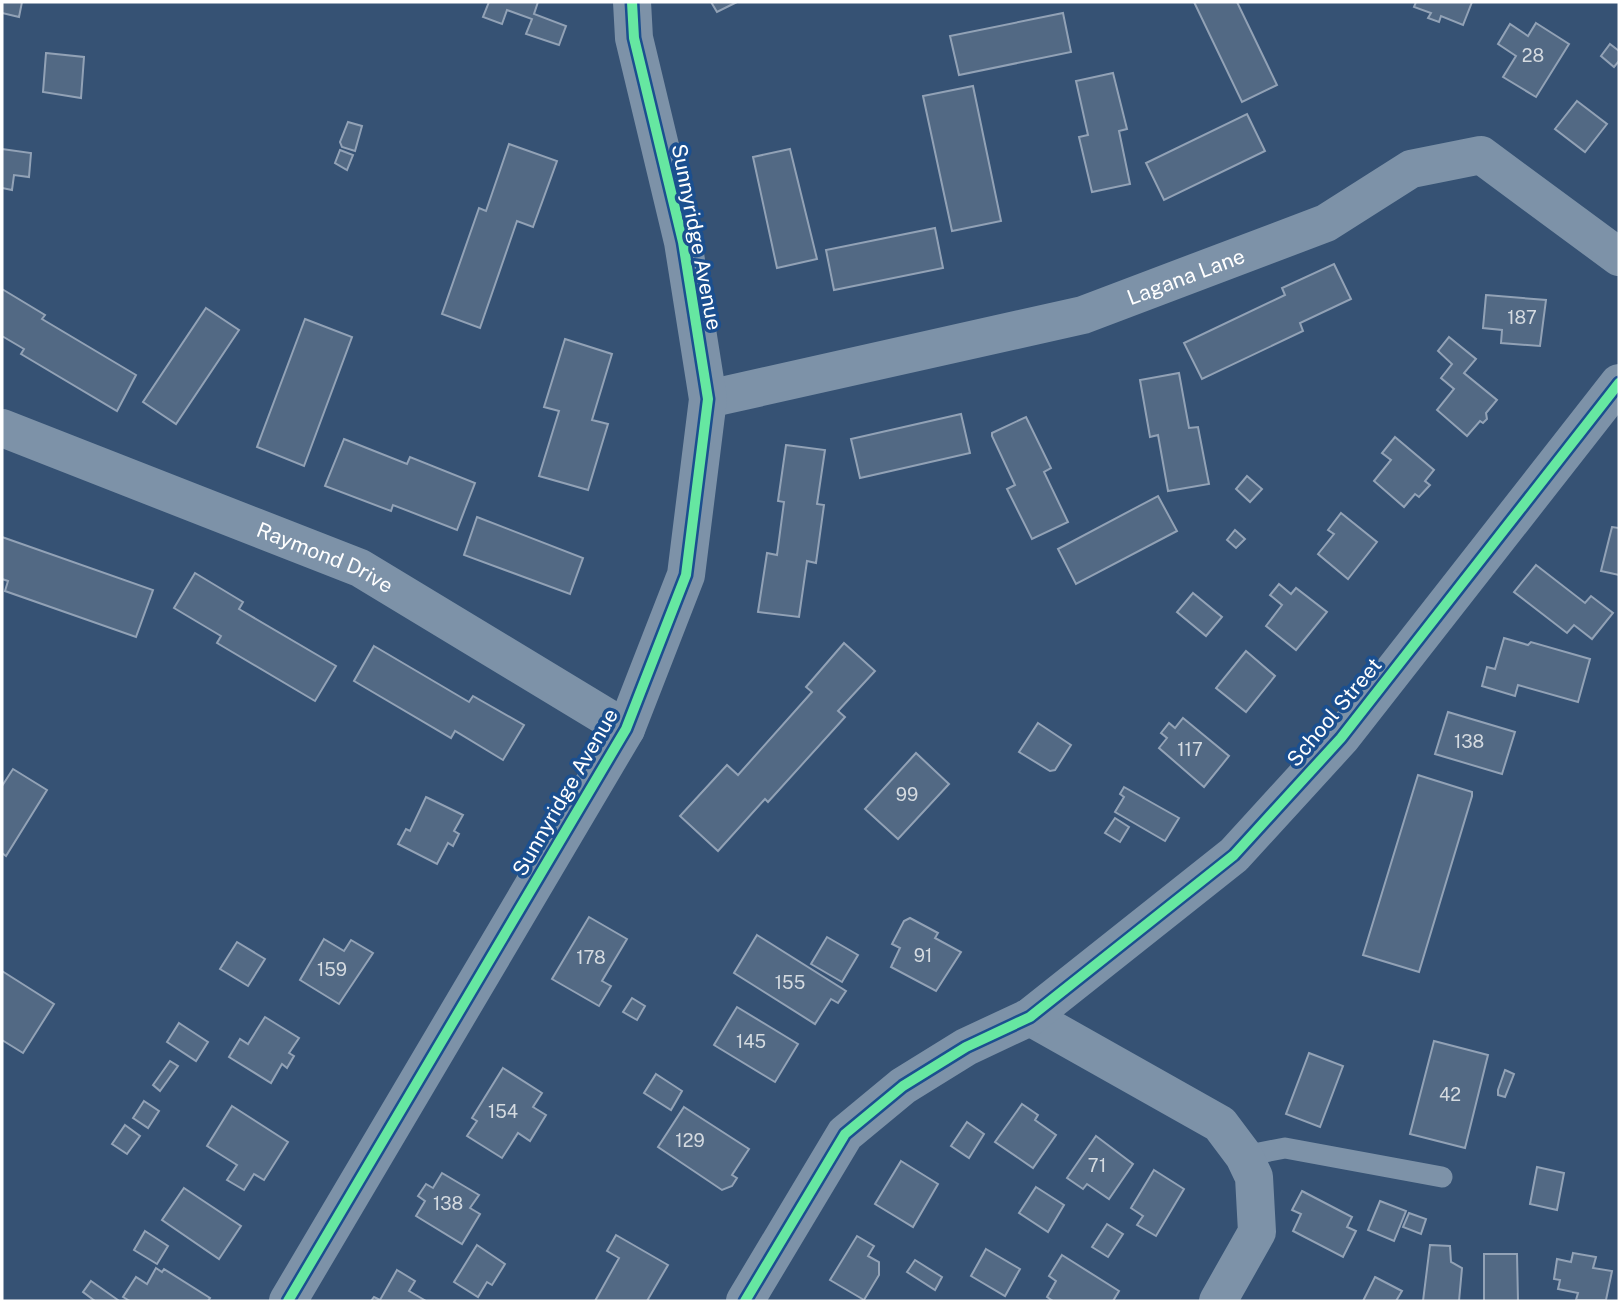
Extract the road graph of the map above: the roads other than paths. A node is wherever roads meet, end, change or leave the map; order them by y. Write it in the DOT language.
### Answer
graph roads {
  1 [pos="632,2"];
  2 [pos="1619,257"];
  3 [pos="1619,383"];
  4 [pos="708,399"];
  5 [pos="2,428"];
  6 [pos="626,729"];
  7 [pos="1030,1017"];
  8 [pos="1244,1156"];
  9 [pos="1442,1177"];
  10 [pos="288,1301"];
  11 [pos="745,1301"];
  12 [pos="1218,1301"];
  1 -- 4 [label="street, Sunnyridge Avenue"];
  2 -- 4 [label="street, Lagana Lane"];
  3 -- 7 [label="street, School Street"];
  4 -- 6 [label="street, Sunnyridge Avenue"];
  5 -- 6 [label="street, Raymond Drive"];
  6 -- 10 [label="street, Sunnyridge Avenue"];
  7 -- 8 [label="street"];
  7 -- 11 [label="street, School Street"];
  8 -- 9 [label="lane"];
  8 -- 12 [label="street"];
}
